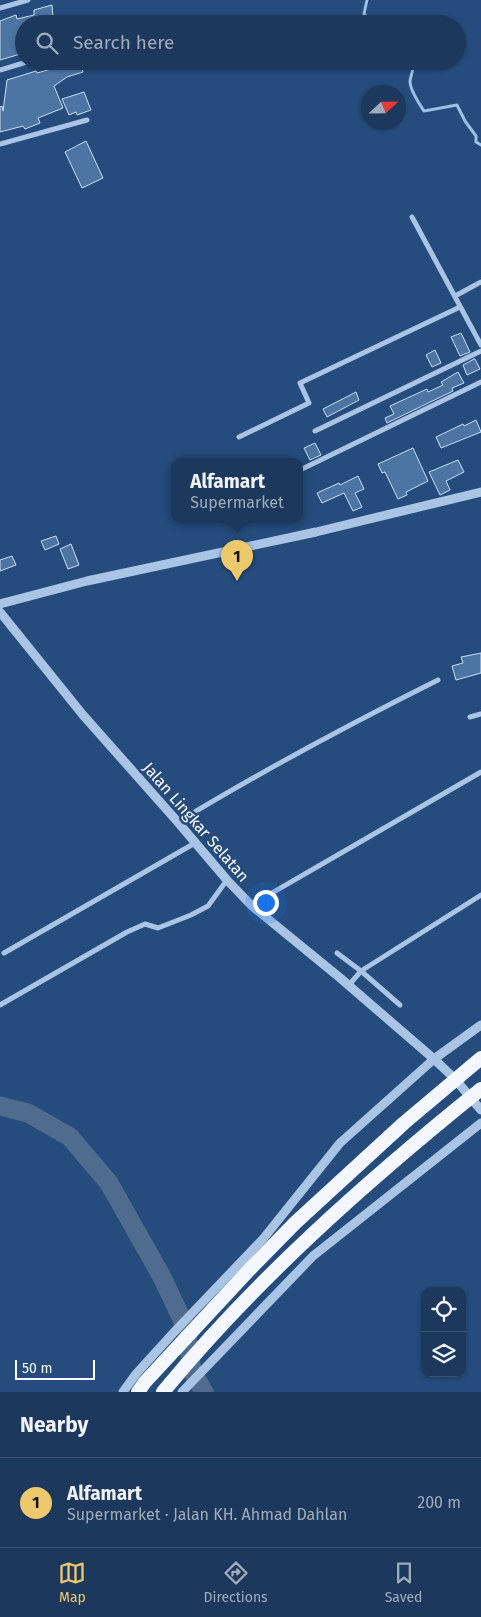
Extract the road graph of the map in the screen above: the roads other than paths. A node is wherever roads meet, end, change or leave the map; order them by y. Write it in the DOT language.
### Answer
graph roads {
  1 [pos="28,0"];
  2 [pos="0,8"];
  3 [pos="15,66"];
  4 [pos="0,70"];
  5 [pos="87,120"];
  6 [pos="0,144"];
  7 [pos="412,217"];
  8 [pos="481,282"];
  9 [pos="454,296"];
  10 [pos="460,307"];
  11 [pos="481,346"];
  12 [pos="481,351"];
  13 [pos="481,382"];
  14 [pos="315,431"];
  15 [pos="239,437"];
  16 [pos="303,469"];
  17 [pos="481,492"];
  18 [pos="0,604"];
  19 [pos="0,612"];
  20 [pos="438,680"];
  21 [pos="481,714"];
  22 [pos="470,717"];
  23 [pos="481,772"];
  24 [pos="178,822"];
  25 [pos="195,843"];
  26 [pos="227,880"];
  27 [pos="481,895"];
  28 [pos="251,905"];
  29 [pos="4,953"];
  30 [pos="337,953"];
  31 [pos="362,971"];
  32 [pos="349,985"];
  33 [pos="0,1005"];
  34 [pos="400,1005"];
  35 [pos="481,1025"];
  36 [pos="434,1058"];
  37 [pos="481,1058"];
  38 [pos="475,1093"];
  39 [pos="481,1110"];
  40 [pos="481,1123"];
  41 [pos="139,1383"];
  42 [pos="122,1392"];
  43 [pos="163,1392"];
  44 [pos="182,1392"];
  1 -- 2 [label="street"];
  3 -- 4 [label="street"];
  5 -- 6 [label="street"];
  7 -- 9 [label="street"];
  8 -- 9 [label="street"];
  9 -- 10 [label="street"];
  10 -- 11 [label="street"];
  10 -- 15 [label="street"];
  12 -- 14 [label="street"];
  13 -- 16 [label="street"];
  17 -- 18 [label="street"];
  19 -- 24 [label="street, Jalan Lingkar Selatan"];
  20 -- 24 [label="street"];
  21 -- 22 [label="street"];
  23 -- 28 [label="street"];
  24 -- 25 [label="street, Jalan Lingkar Selatan"];
  25 -- 26 [label="street, Jalan Lingkar Selatan"];
  25 -- 29 [label="street"];
  26 -- 28 [label="street, Jalan Lingkar Selatan"];
  26 -- 33 [label="street"];
  27 -- 31 [label="street"];
  28 -- 32 [label="street, Jalan Lingkar Selatan"];
  30 -- 31 [label="street"];
  31 -- 32 [label="street"];
  31 -- 34 [label="street"];
  32 -- 36 [label="street, Jalan Lingkar Selatan"];
  35 -- 36 [label="street"];
  36 -- 39 [label="street, Jalan Lingkar Selatan"];
  36 -- 41 [label="street"];
  37 -- 41 [label="highway"];
  38 -- 43 [label="highway"];
  40 -- 44 [label="street"];
  41 -- 42 [label="street"];
}
